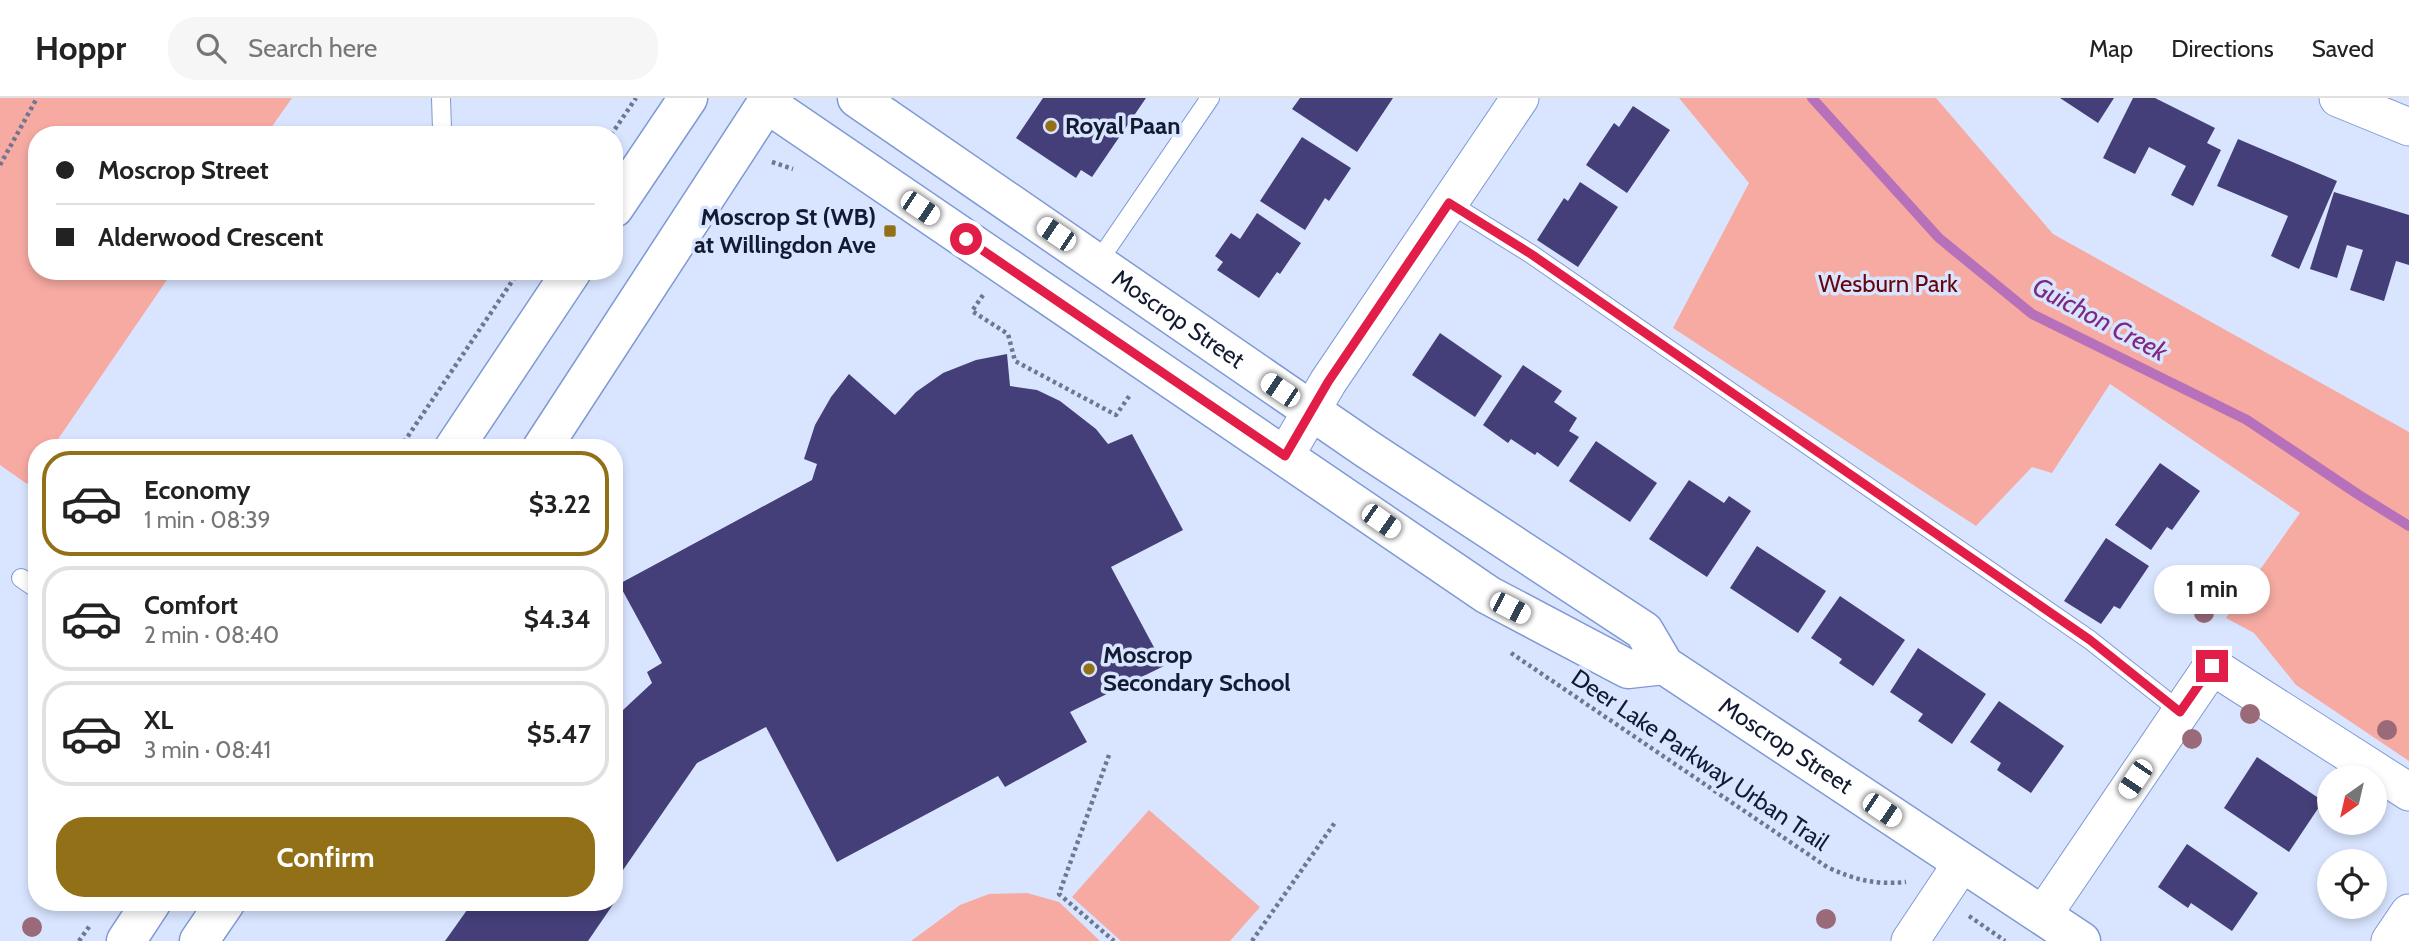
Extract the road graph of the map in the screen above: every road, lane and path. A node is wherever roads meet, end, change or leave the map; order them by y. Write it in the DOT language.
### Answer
graph roads {
  1 [pos="37,98"];
  2 [pos="441,98"];
  3 [pos="636,98"];
  4 [pos="688,98"];
  5 [pos="857,98"];
  6 [pos="1210,98"];
  7 [pos="1520,98"];
  8 [pos="2338,98"];
  9 [pos="765,100"];
  10 [pos="442,126"];
  11 [pos="617,126"];
  12 [pos="2409,127"];
  13 [pos="0,164"];
  14 [pos="623,195"];
  15 [pos="1449,203"];
  16 [pos="1098,262"];
  17 [pos="513,280"];
  18 [pos="566,280"];
  19 [pos="984,294"];
  20 [pos="1131,393"];
  21 [pos="1312,411"];
  22 [pos="406,439"];
  23 [pos="460,439"];
  24 [pos="548,439"];
  25 [pos="1285,456"];
  26 [pos="21,578"];
  27 [pos="28,583"];
  28 [pos="1507,650"];
  29 [pos="1664,665"];
  30 [pos="2180,712"];
  31 [pos="1109,755"];
  32 [pos="2409,792"];
  33 [pos="1336,821"];
  34 [pos="1962,863"];
  35 [pos="1908,882"];
  36 [pos="146,911"];
  37 [pos="220,911"];
  38 [pos="2409,913"];
  39 [pos="1965,914"];
  40 [pos="2043,915"];
  41 [pos="126,941"];
  42 [pos="199,941"];
  43 [pos="1114,941"];
  44 [pos="1252,941"];
  45 [pos="1910,941"];
  46 [pos="2006,941"];
  47 [pos="2081,941"];
  48 [pos="2390,941"];
  1 -- 13 [label="path"];
  2 -- 10 [label="lane"];
  3 -- 11 [label="path"];
  4 -- 14 [label="street"];
  5 -- 16 [label="street, Moscrop Street"];
  6 -- 16 [label="lane"];
  7 -- 15 [label="street"];
  8 -- 12 [label="street"];
  9 -- 24 [label="street"];
  9 -- 25 [label="street"];
  15 -- 21 [label="street"];
  15 -- 30 [label="lane"];
  16 -- 21 [label="street, Moscrop Street"];
  17 -- 22 [label="path"];
  18 -- 23 [label="street"];
  19 -- 20 [label="path"];
  21 -- 25 [label="street"];
  21 -- 29 [label="street, Moscrop Street"];
  25 -- 29 [label="street"];
  26 -- 27 [label="lane"];
  28 -- 35 [label="path, Deer Lake Parkway Urban Trail"];
  29 -- 34 [label="street, Moscrop Street"];
  30 -- 32 [label="street"];
  30 -- 40 [label="street"];
  31 -- 43 [label="path"];
  33 -- 44 [label="path"];
  34 -- 40 [label="street, Moscrop Street"];
  34 -- 45 [label="street"];
  36 -- 41 [label="street"];
  37 -- 42 [label="street"];
  38 -- 48 [label="street"];
  39 -- 46 [label="path"];
  40 -- 47 [label="street, Moscrop Street"];
}
